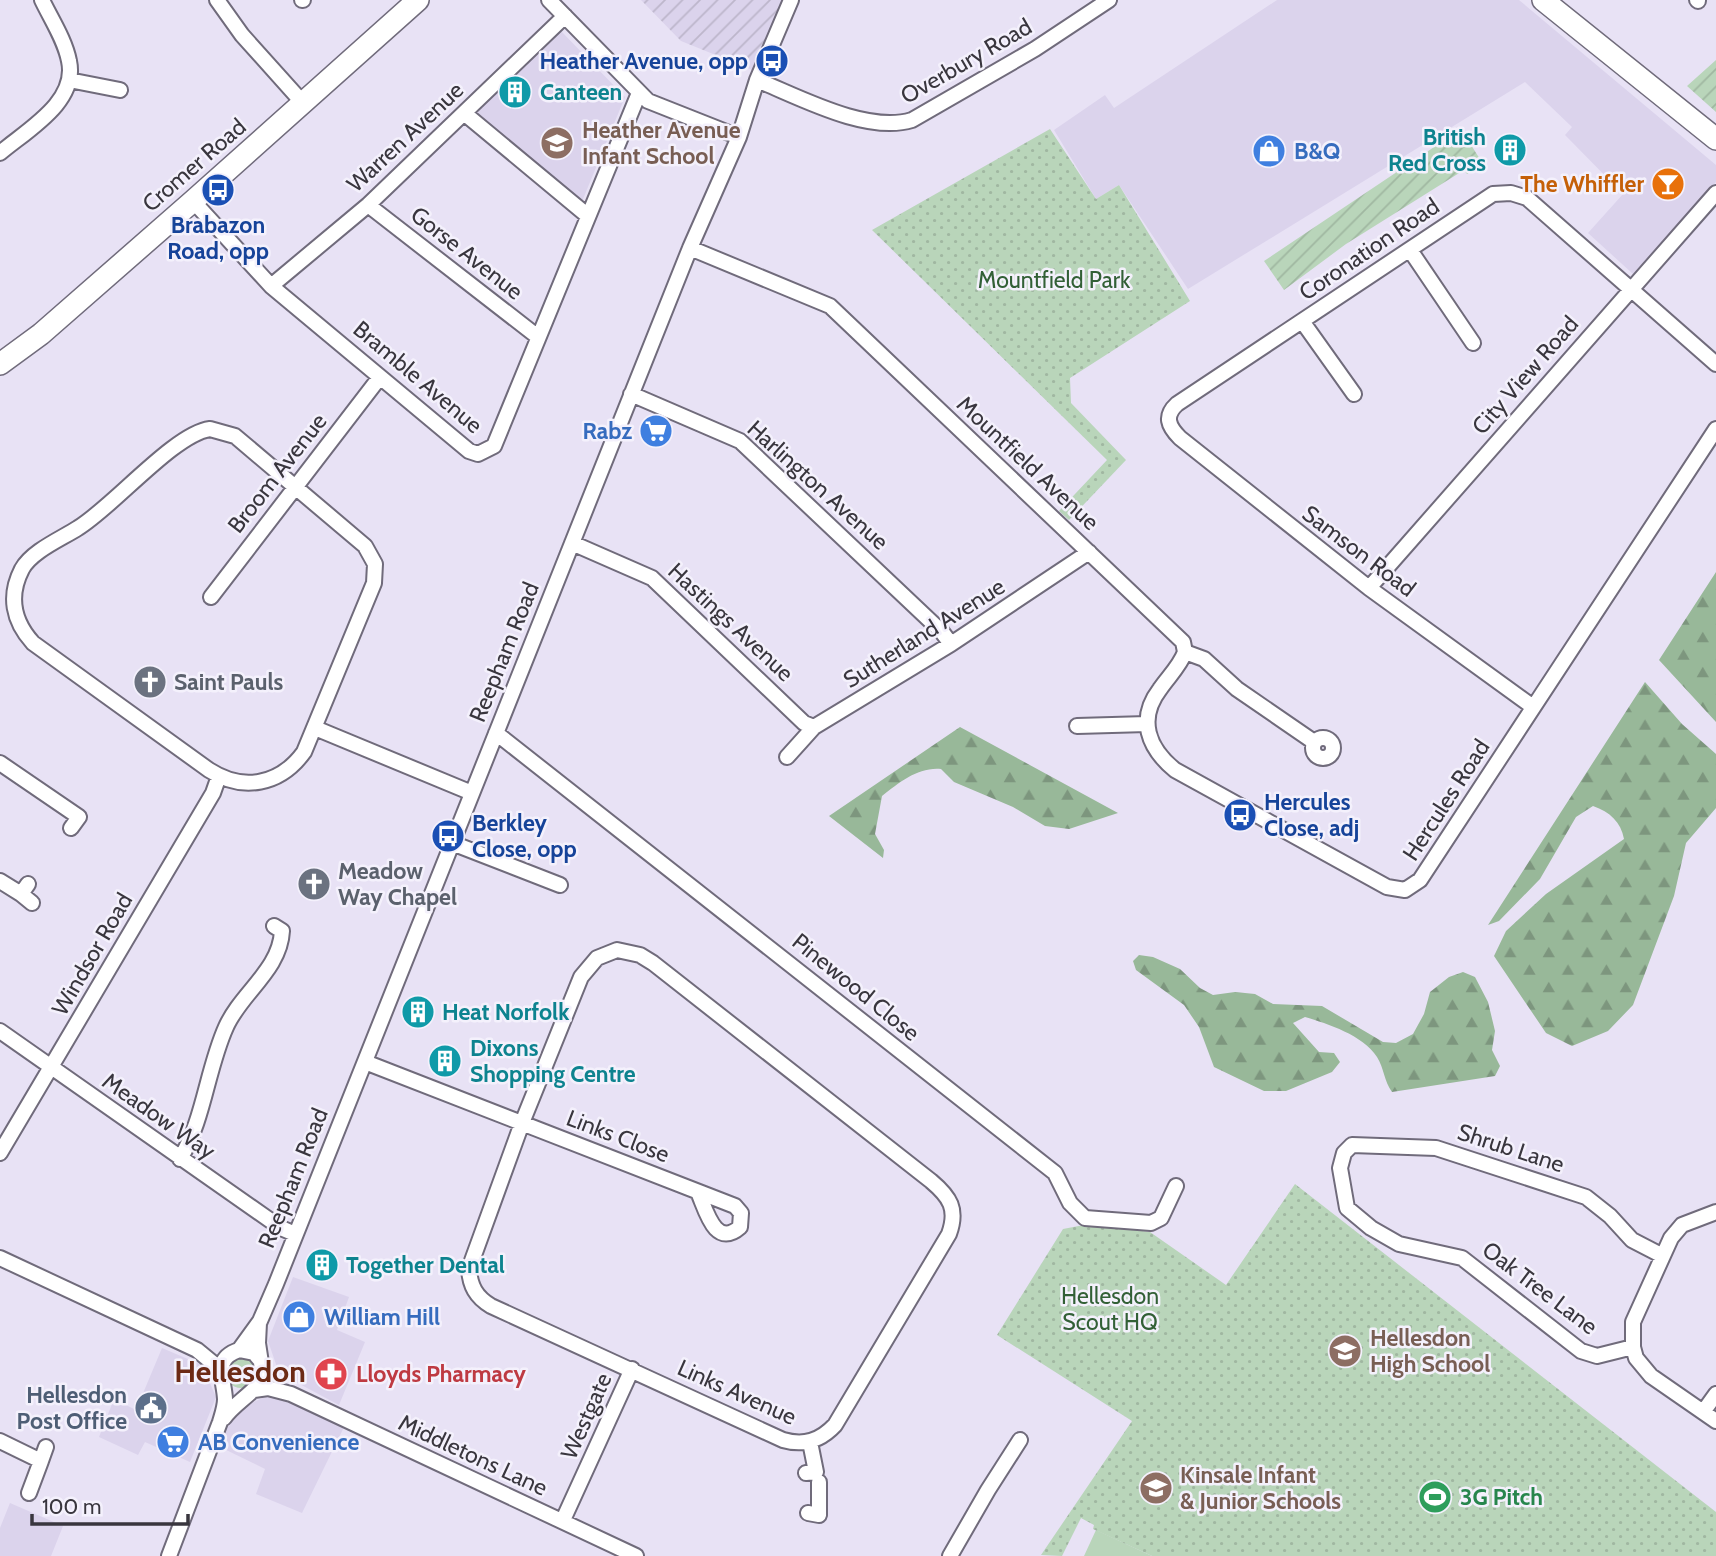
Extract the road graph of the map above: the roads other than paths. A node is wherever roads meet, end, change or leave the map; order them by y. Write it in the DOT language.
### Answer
graph roads {
  1 [pos="42,0"];
  2 [pos="216,0"];
  3 [pos="549,0"];
  4 [pos="791,0"];
  5 [pos="1109,0"];
  6 [pos="1543,0"];
  7 [pos="410,3"];
  8 [pos="565,16"];
  9 [pos="69,80"];
  10 [pos="757,80"];
  11 [pos="120,90"];
  12 [pos="639,93"];
  13 [pos="303,103"];
  14 [pos="1675,109"];
  15 [pos="464,113"];
  16 [pos="739,137"];
  17 [pos="1716,139"];
  18 [pos="0,153"];
  19 [pos="1716,153"];
  20 [pos="1716,193"];
  21 [pos="193,201"];
  22 [pos="368,205"];
  23 [pos="588,216"];
  24 [pos="690,248"];
  25 [pos="1410,250"];
  26 [pos="271,286"];
  27 [pos="1630,290"];
  28 [pos="1302,321"];
  29 [pos="538,337"];
  30 [pos="1473,342"];
  31 [pos="0,364"];
  32 [pos="1716,364"];
  33 [pos="380,377"];
  34 [pos="631,394"];
  35 [pos="1354,394"];
  36 [pos="1168,420"];
  37 [pos="1716,429"];
  38 [pos="295,487"];
  39 [pos="572,543"];
  40 [pos="1089,552"];
  41 [pos="1368,587"];
  42 [pos="7,595"];
  43 [pos="211,597"];
  44 [pos="951,644"];
  45 [pos="1185,652"];
  46 [pos="1534,707"];
  47 [pos="1147,724"];
  48 [pos="1077,726"];
  49 [pos="814,727"];
  50 [pos="315,728"];
  51 [pos="496,733"];
  52 [pos="1314,742"];
  53 [pos="787,757"];
  54 [pos="0,764"];
  55 [pos="219,776"];
  56 [pos="471,793"];
  57 [pos="80,823"];
  58 [pos="452,843"];
  59 [pos="0,881"];
  60 [pos="559,885"];
  61 [pos="27,894"];
  62 [pos="281,927"];
  63 [pos="0,1031"];
  64 [pos="365,1062"];
  65 [pos="51,1069"];
  66 [pos="522,1123"];
  67 [pos="0,1153"];
  68 [pos="180,1159"];
  69 [pos="1340,1168"];
  70 [pos="1176,1186"];
  71 [pos="698,1192"];
  72 [pos="1716,1212"];
  73 [pos="295,1234"];
  74 [pos="1661,1255"];
  75 [pos="0,1258"];
  76 [pos="260,1321"];
  77 [pos="1633,1347"];
  78 [pos="197,1350"];
  79 [pos="235,1351"];
  80 [pos="262,1364"];
  81 [pos="632,1369"];
  82 [pos="221,1379"];
  83 [pos="251,1391"];
  84 [pos="291,1394"];
  85 [pos="1716,1394"];
  86 [pos="1703,1412"];
  87 [pos="1716,1421"];
  88 [pos="220,1422"];
  89 [pos="1020,1440"];
  90 [pos="0,1441"];
  91 [pos="810,1442"];
  92 [pos="46,1447"];
  93 [pos="41,1461"];
  94 [pos="29,1493"];
  95 [pos="819,1516"];
  96 [pos="563,1520"];
  97 [pos="169,1556"];
  98 [pos="636,1556"];
  99 [pos="950,1556"];
  1 -- 9 [label="street"];
  2 -- 13 [label="street"];
  3 -- 8 [label="street"];
  4 -- 10 [label="street, Reepham Road"];
  5 -- 10 [label="street, Overbury Road"];
  6 -- 14 [label="highway"];
  7 -- 13 [label="highway, Cromer Road"];
  8 -- 12 [label="street"];
  8 -- 15 [label="street, Warren Avenue"];
  9 -- 11 [label="street"];
  9 -- 18 [label="street"];
  10 -- 16 [label="street, Reepham Road"];
  12 -- 16 [label="street"];
  12 -- 23 [label="street, Bramble Avenue"];
  13 -- 21 [label="highway, Cromer Road"];
  14 -- 17 [label="highway"];
  14 -- 19 [label="highway"];
  15 -- 22 [label="street, Warren Avenue"];
  15 -- 23 [label="street"];
  16 -- 24 [label="street, Reepham Road"];
  20 -- 27 [label="street, City View Road"];
  21 -- 26 [label="street, Bramble Avenue"];
  21 -- 31 [label="highway, Cromer Road"];
  22 -- 26 [label="street, Warren Avenue"];
  22 -- 29 [label="street, Gorse Avenue"];
  23 -- 29 [label="street, Bramble Avenue"];
  24 -- 34 [label="street, Reepham Road"];
  24 -- 40 [label="street, Mountfield Avenue"];
  25 -- 27 [label="street, Coronation Road"];
  25 -- 28 [label="street, Coronation Road"];
  25 -- 30 [label="street"];
  26 -- 33 [label="street, Bramble Avenue"];
  27 -- 32 [label="street"];
  27 -- 41 [label="street, City View Road"];
  28 -- 35 [label="street"];
  28 -- 36 [label="street, Coronation Road"];
  29 -- 33 [label="street, Bramble Avenue"];
  33 -- 38 [label="street, Broom Avenue"];
  34 -- 39 [label="street, Reepham Road"];
  34 -- 44 [label="street, Harlington Avenue"];
  36 -- 41 [label="street, Samson Road"];
  37 -- 46 [label="street, Hercules Road"];
  38 -- 42 [label="street"];
  38 -- 43 [label="street, Broom Avenue"];
  38 -- 50 [label="street"];
  39 -- 49 [label="street, Hastings Avenue"];
  39 -- 51 [label="street, Reepham Road"];
  40 -- 44 [label="street, Sutherland Avenue"];
  40 -- 45 [label="street, Mountfield Avenue"];
  41 -- 46 [label="street, Samson Road"];
  42 -- 55 [label="street"];
  44 -- 49 [label="street, Sutherland Avenue"];
  45 -- 47 [label="street"];
  45 -- 52 [label="street, Mountfield Avenue"];
  46 -- 47 [label="street, Hercules Road"];
  47 -- 48 [label="street"];
  49 -- 53 [label="street, Sutherland Avenue"];
  50 -- 55 [label="street"];
  50 -- 56 [label="street"];
  51 -- 56 [label="street, Reepham Road"];
  51 -- 70 [label="street, Pinewood Close"];
  54 -- 57 [label="street"];
  55 -- 65 [label="street, Windsor Road"];
  56 -- 58 [label="street, Reepham Road"];
  58 -- 60 [label="street"];
  58 -- 64 [label="street, Reepham Road"];
  59 -- 61 [label="street"];
  62 -- 68 [label="street"];
  63 -- 65 [label="street, Meadow Way"];
  64 -- 66 [label="street, Links Close"];
  64 -- 73 [label="street, Reepham Road"];
  65 -- 67 [label="street, Windsor Road"];
  65 -- 68 [label="street, Meadow Way"];
  66 -- 71 [label="street, Links Close"];
  66 -- 81 [label="street, Links Avenue"];
  66 -- 91 [label="street, Links Avenue"];
  68 -- 73 [label="street, Meadow Way"];
  69 -- 74 [label="street, Shrub Lane"];
  69 -- 77 [label="street, Oak Tree Lane"];
  72 -- 74 [label="street"];
  73 -- 76 [label="street, Reepham Road"];
  74 -- 77 [label="street"];
  75 -- 78 [label="street"];
  76 -- 79 [label="street, Reepham Road"];
  76 -- 80 [label="street, Reepham Road"];
  77 -- 86 [label="street"];
  78 -- 79 [label="street"];
  78 -- 82 [label="street"];
  79 -- 80 [label="street"];
  79 -- 82 [label="street, Reepham Road"];
  80 -- 83 [label="street, Reepham Road"];
  80 -- 84 [label="street, Middletons Lane"];
  81 -- 91 [label="street, Links Avenue"];
  81 -- 96 [label="street, Westgate"];
  82 -- 83 [label="street"];
  82 -- 88 [label="street, Reepham Road"];
  83 -- 84 [label="street, Middletons Lane"];
  83 -- 88 [label="street, Reepham Road"];
  84 -- 96 [label="street, Middletons Lane"];
  85 -- 86 [label="street"];
  86 -- 87 [label="street"];
  88 -- 97 [label="street, Reepham Road"];
  89 -- 99 [label="street"];
  90 -- 93 [label="street"];
  91 -- 95 [label="street"];
  92 -- 93 [label="street"];
  93 -- 94 [label="street"];
  96 -- 98 [label="street, Middletons Lane"];
}
